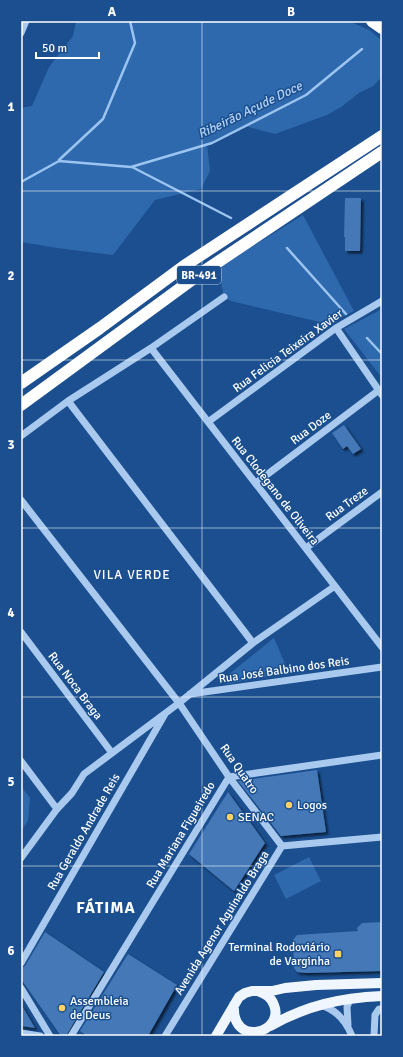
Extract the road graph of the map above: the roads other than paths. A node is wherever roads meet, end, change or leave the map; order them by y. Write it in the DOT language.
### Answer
graph roads {
  1 [pos="26,21"];
  2 [pos="372,21"];
  3 [pos="382,23"];
  4 [pos="382,28"];
  5 [pos="21,33"];
  6 [pos="382,136"];
  7 [pos="382,152"];
  8 [pos="224,297"];
  9 [pos="382,301"];
  10 [pos="336,328"];
  11 [pos="151,348"];
  12 [pos="21,383"];
  13 [pos="381,393"];
  14 [pos="68,401"];
  15 [pos="21,405"];
  16 [pos="208,422"];
  17 [pos="21,436"];
  18 [pos="256,484"];
  19 [pos="382,492"];
  20 [pos="21,500"];
  21 [pos="306,548"];
  22 [pos="335,586"];
  23 [pos="21,632"];
  24 [pos="252,643"];
  25 [pos="382,647"];
  26 [pos="382,667"];
  27 [pos="190,694"];
  28 [pos="179,703"];
  29 [pos="167,711"];
  30 [pos="112,752"];
  31 [pos="382,754"];
  32 [pos="21,761"];
  33 [pos="229,776"];
  34 [pos="57,809"];
  35 [pos="382,837"];
  36 [pos="282,846"];
  37 [pos="21,858"];
  38 [pos="21,963"];
  39 [pos="382,983"];
  40 [pos="21,988"];
  41 [pos="256,991"];
  42 [pos="382,996"];
  43 [pos="350,999"];
  44 [pos="234,1005"];
  45 [pos="318,1005"];
  46 [pos="382,1009"];
  47 [pos="348,1028"];
  48 [pos="264,1031"];
  49 [pos="21,1034"];
  50 [pos="40,1036"];
  51 [pos="50,1036"];
  52 [pos="71,1036"];
  53 [pos="165,1036"];
  54 [pos="216,1036"];
  55 [pos="352,1036"];
  56 [pos="374,1036"];
  1 -- 5 [label="street"];
  2 -- 3 [label="highway"];
  2 -- 4 [label="highway"];
  6 -- 12 [label="highway, BR-491"];
  7 -- 15 [label="highway, BR-491"];
  8 -- 11 [label="street"];
  9 -- 10 [label="street, Rua Felicia Teixeira Xavier"];
  10 -- 13 [label="street"];
  10 -- 16 [label="street, Rua Felicia Teixeira Xavier"];
  11 -- 14 [label="street"];
  11 -- 16 [label="street, Rua Clodegano de Oliveira"];
  13 -- 18 [label="street, Rua Doze"];
  14 -- 17 [label="street"];
  14 -- 24 [label="street"];
  16 -- 18 [label="street, Rua Clodegano de Oliveira"];
  18 -- 21 [label="street, Rua Clodegano de Oliveira"];
  19 -- 21 [label="street, Rua Treze"];
  20 -- 28 [label="street, Rua Quatro"];
  21 -- 22 [label="street, Rua Clodegano de Oliveira"];
  22 -- 24 [label="street"];
  22 -- 25 [label="street, Rua Clodegano de Oliveira"];
  23 -- 30 [label="street, Rua Noca Braga"];
  24 -- 27 [label="street"];
  26 -- 27 [label="street, Rua José Balbino dos Reis"];
  27 -- 28 [label="street"];
  28 -- 29 [label="street"];
  28 -- 33 [label="street, Rua Quatro"];
  29 -- 30 [label="street"];
  29 -- 38 [label="street, Rua Geraldo Andrade Reis"];
  30 -- 34 [label="street"];
  31 -- 33 [label="street, Rua Mariana Figueiredo"];
  32 -- 34 [label="street"];
  33 -- 36 [label="street, Rua Quatro"];
  33 -- 52 [label="street, Rua Mariana Figueiredo"];
  34 -- 37 [label="street"];
  35 -- 36 [label="street, Avenida Agenor Aguinaldo Braga"];
  36 -- 53 [label="street, Avenida Agenor Aguinaldo Braga"];
  39 -- 41 [label="main road"];
  40 -- 51 [label="street"];
  41 -- 44 [label="main road"];
  41 -- 48 [label="main road"];
  42 -- 43 [label="main road"];
  43 -- 45 [label="main road"];
  43 -- 47 [label="street"];
  44 -- 48 [label="main road"];
  44 -- 54 [label="main road"];
  45 -- 47 [label="street"];
  45 -- 48 [label="main road"];
  46 -- 56 [label="street"];
  47 -- 55 [label="street"];
  49 -- 50 [label="street"];
}
